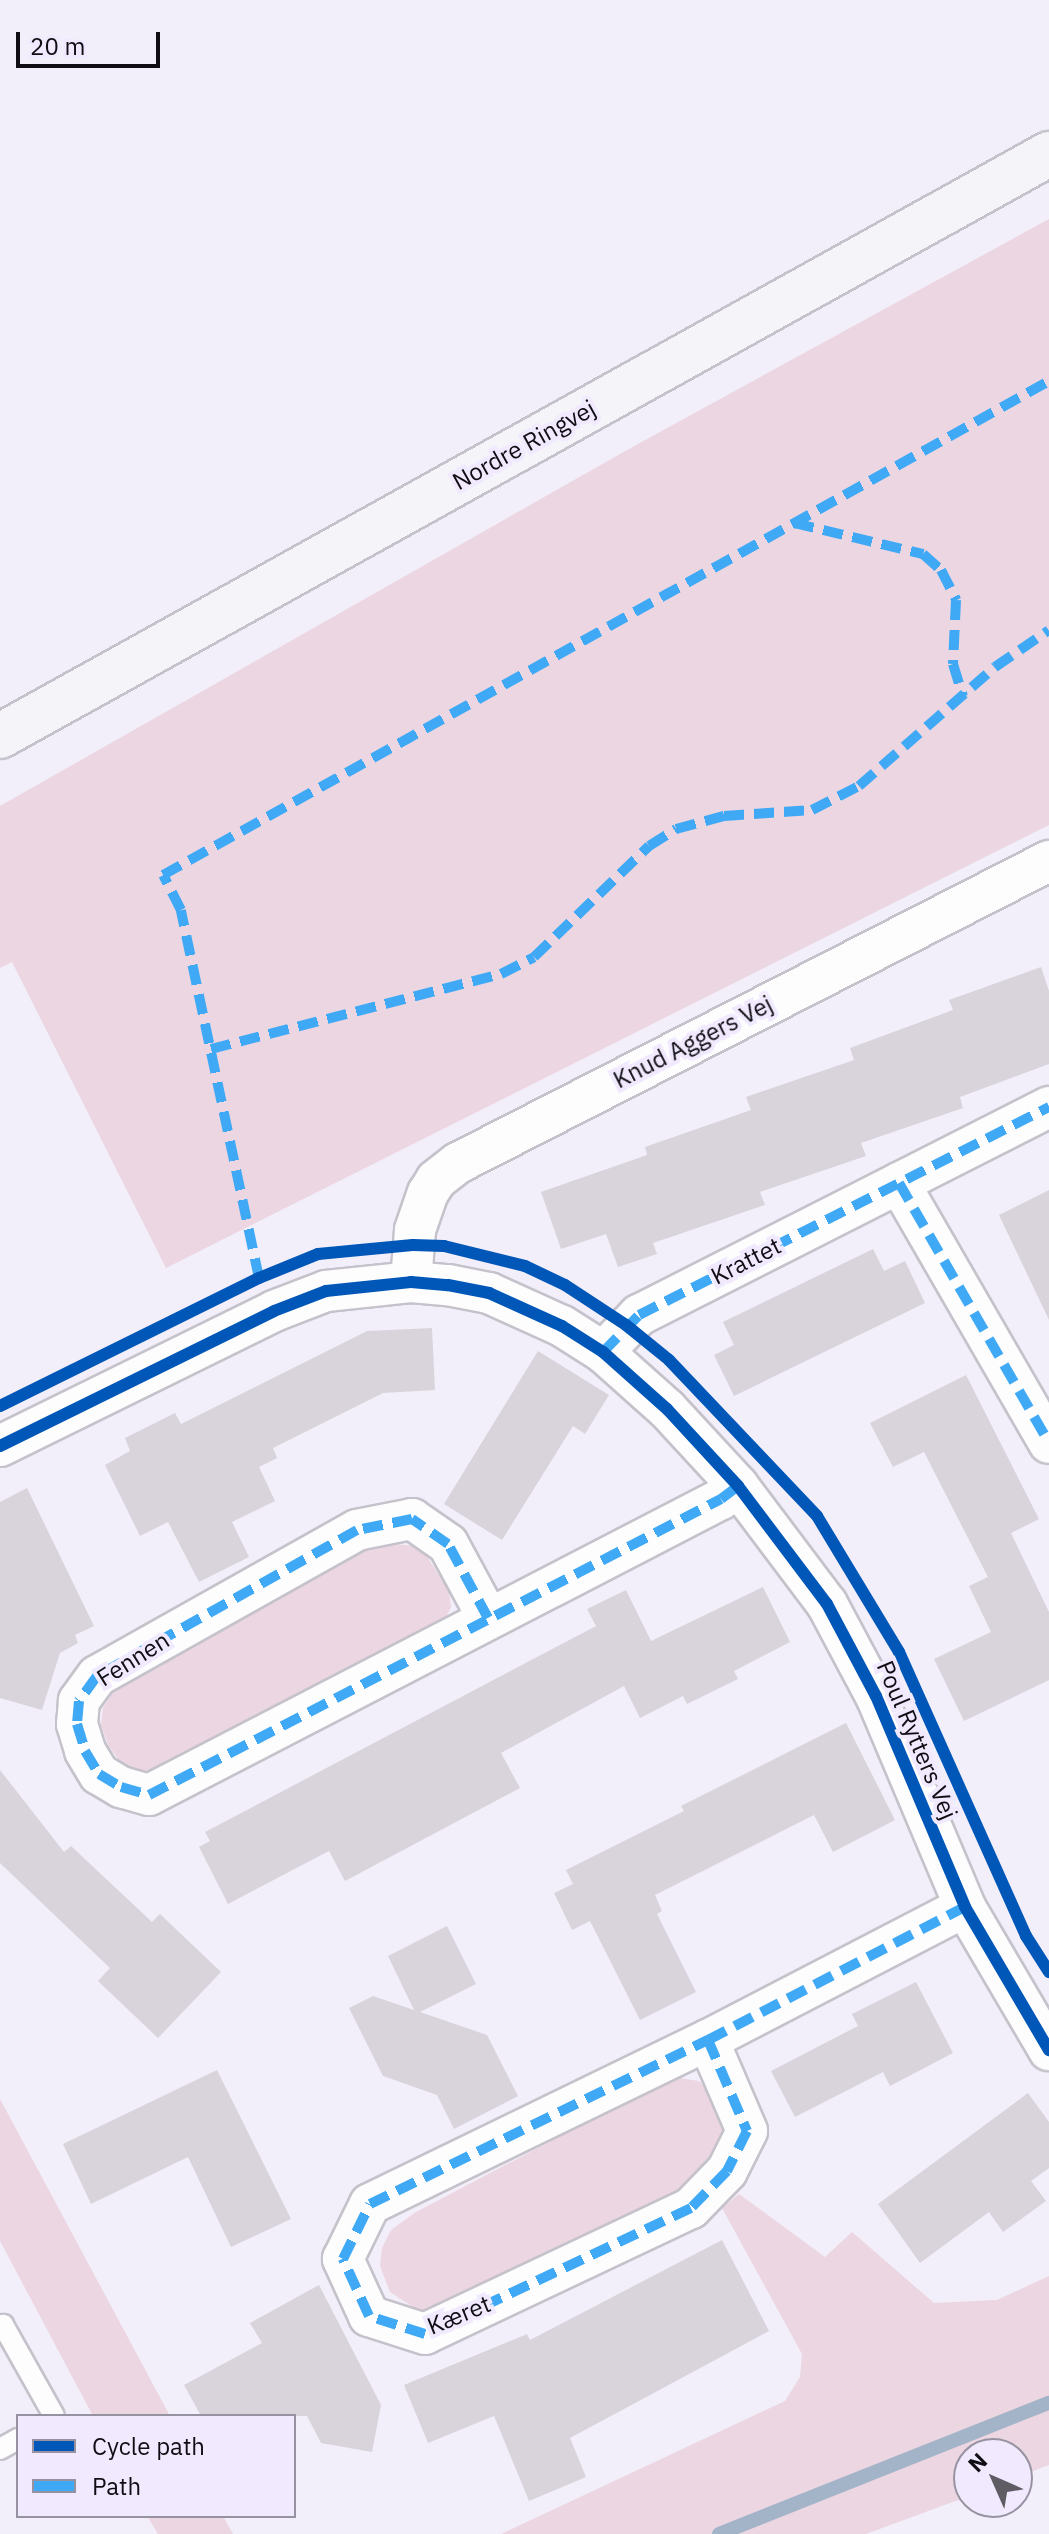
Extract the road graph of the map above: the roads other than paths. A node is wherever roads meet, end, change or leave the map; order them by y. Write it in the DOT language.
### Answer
graph roads {
  1 [pos="1049,154"];
  2 [pos="0,736"];
  3 [pos="1049,861"];
  4 [pos="1049,1107"];
  5 [pos="899,1183"];
  6 [pos="411,1282"];
  7 [pos="603,1352"];
  8 [pos="1049,1443"];
  9 [pos="0,1446"];
  10 [pos="738,1486"];
  11 [pos="488,1618"];
  12 [pos="965,1907"];
  13 [pos="708,2040"];
  14 [pos="1049,2050"];
  15 [pos="0,2327"];
  16 [pos="53,2414"];
  1 -- 2 [label="main road, Nordre Ringvej"];
  3 -- 6 [label="street, Knud Aggers Vej"];
  4 -- 5 [label="street, Krattet"];
  5 -- 7 [label="street, Krattet"];
  5 -- 8 [label="street"];
  6 -- 7 [label="street, Poul Rytters Vej"];
  6 -- 9 [label="street, Poul Rytters Vej"];
  7 -- 10 [label="street, Poul Rytters Vej"];
  10 -- 11 [label="street, Fennen"];
  10 -- 12 [label="street, Poul Rytters Vej"];
  11 -- 11 [label="street, Fennen"];
  12 -- 13 [label="street, Kæret"];
  12 -- 14 [label="street, Poul Rytters Vej"];
  13 -- 13 [label="street, Kæret"];
  15 -- 16 [label="lane"];
}
